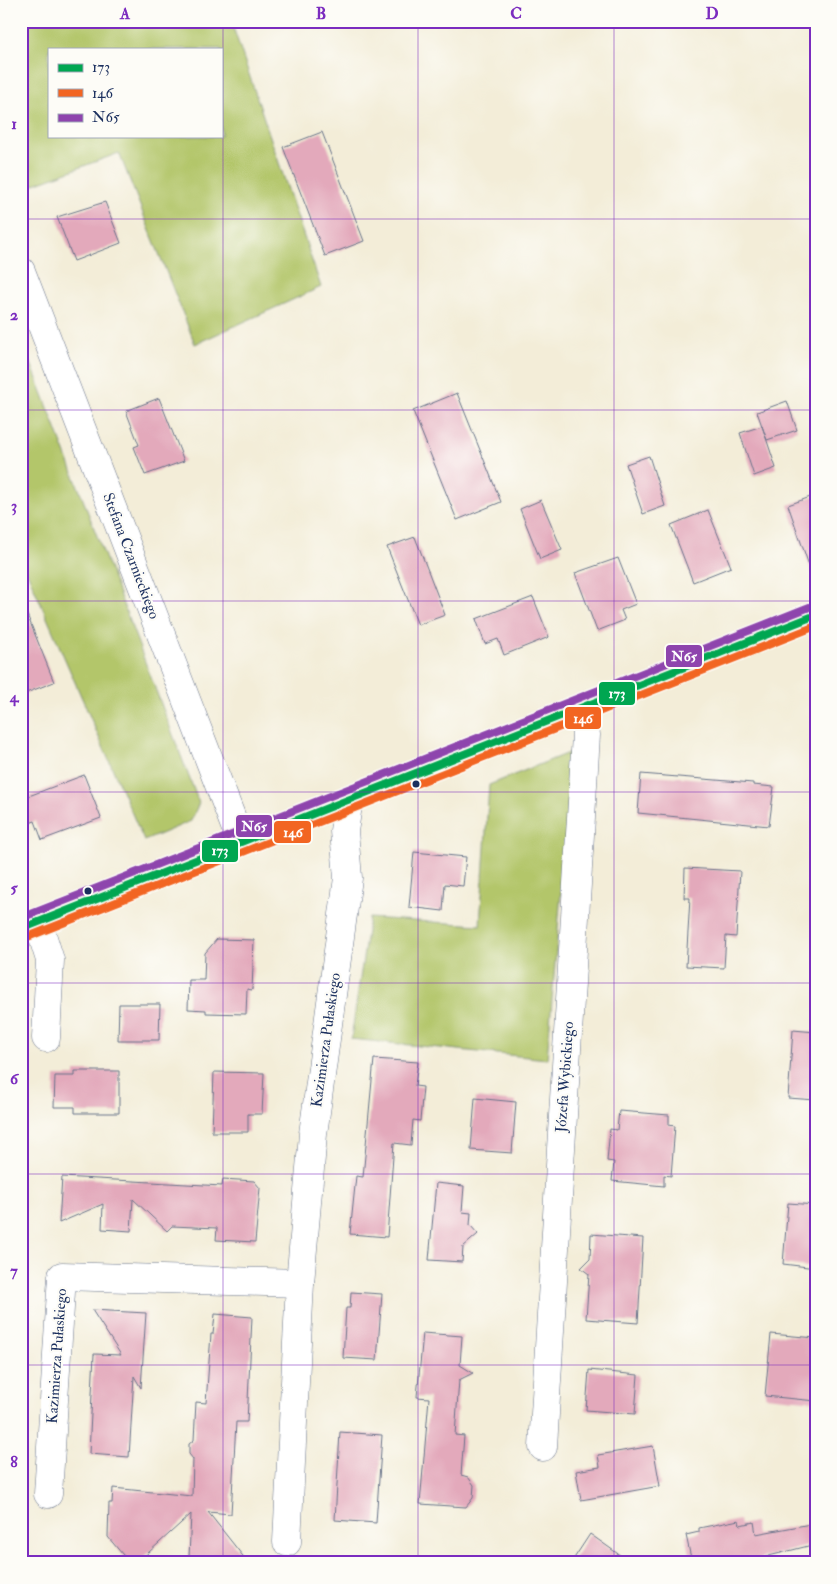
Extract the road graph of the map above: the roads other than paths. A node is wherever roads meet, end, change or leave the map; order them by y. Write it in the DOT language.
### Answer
graph roads {
  1 [pos="21,271"];
  2 [pos="816,615"];
  3 [pos="582,708"];
  4 [pos="349,799"];
  5 [pos="240,842"];
  6 [pos="30,926"];
  7 [pos="46,1038"];
  8 [pos="300,1283"];
  9 [pos="542,1447"];
  10 [pos="48,1494"];
  11 [pos="286,1542"];
  1 -- 5 [label="street, Stefana Czarnieckiego"];
  2 -- 3 [label="street"];
  3 -- 4 [label="street"];
  3 -- 9 [label="street, Józefa Wybickiego"];
  4 -- 5 [label="street"];
  4 -- 8 [label="street, Kazimierza Pułaskiego"];
  5 -- 6 [label="street"];
  6 -- 7 [label="street"];
  8 -- 10 [label="street, Kazimierza Pułaskiego"];
  8 -- 11 [label="street, Kazimierza Pułaskiego"];
}
